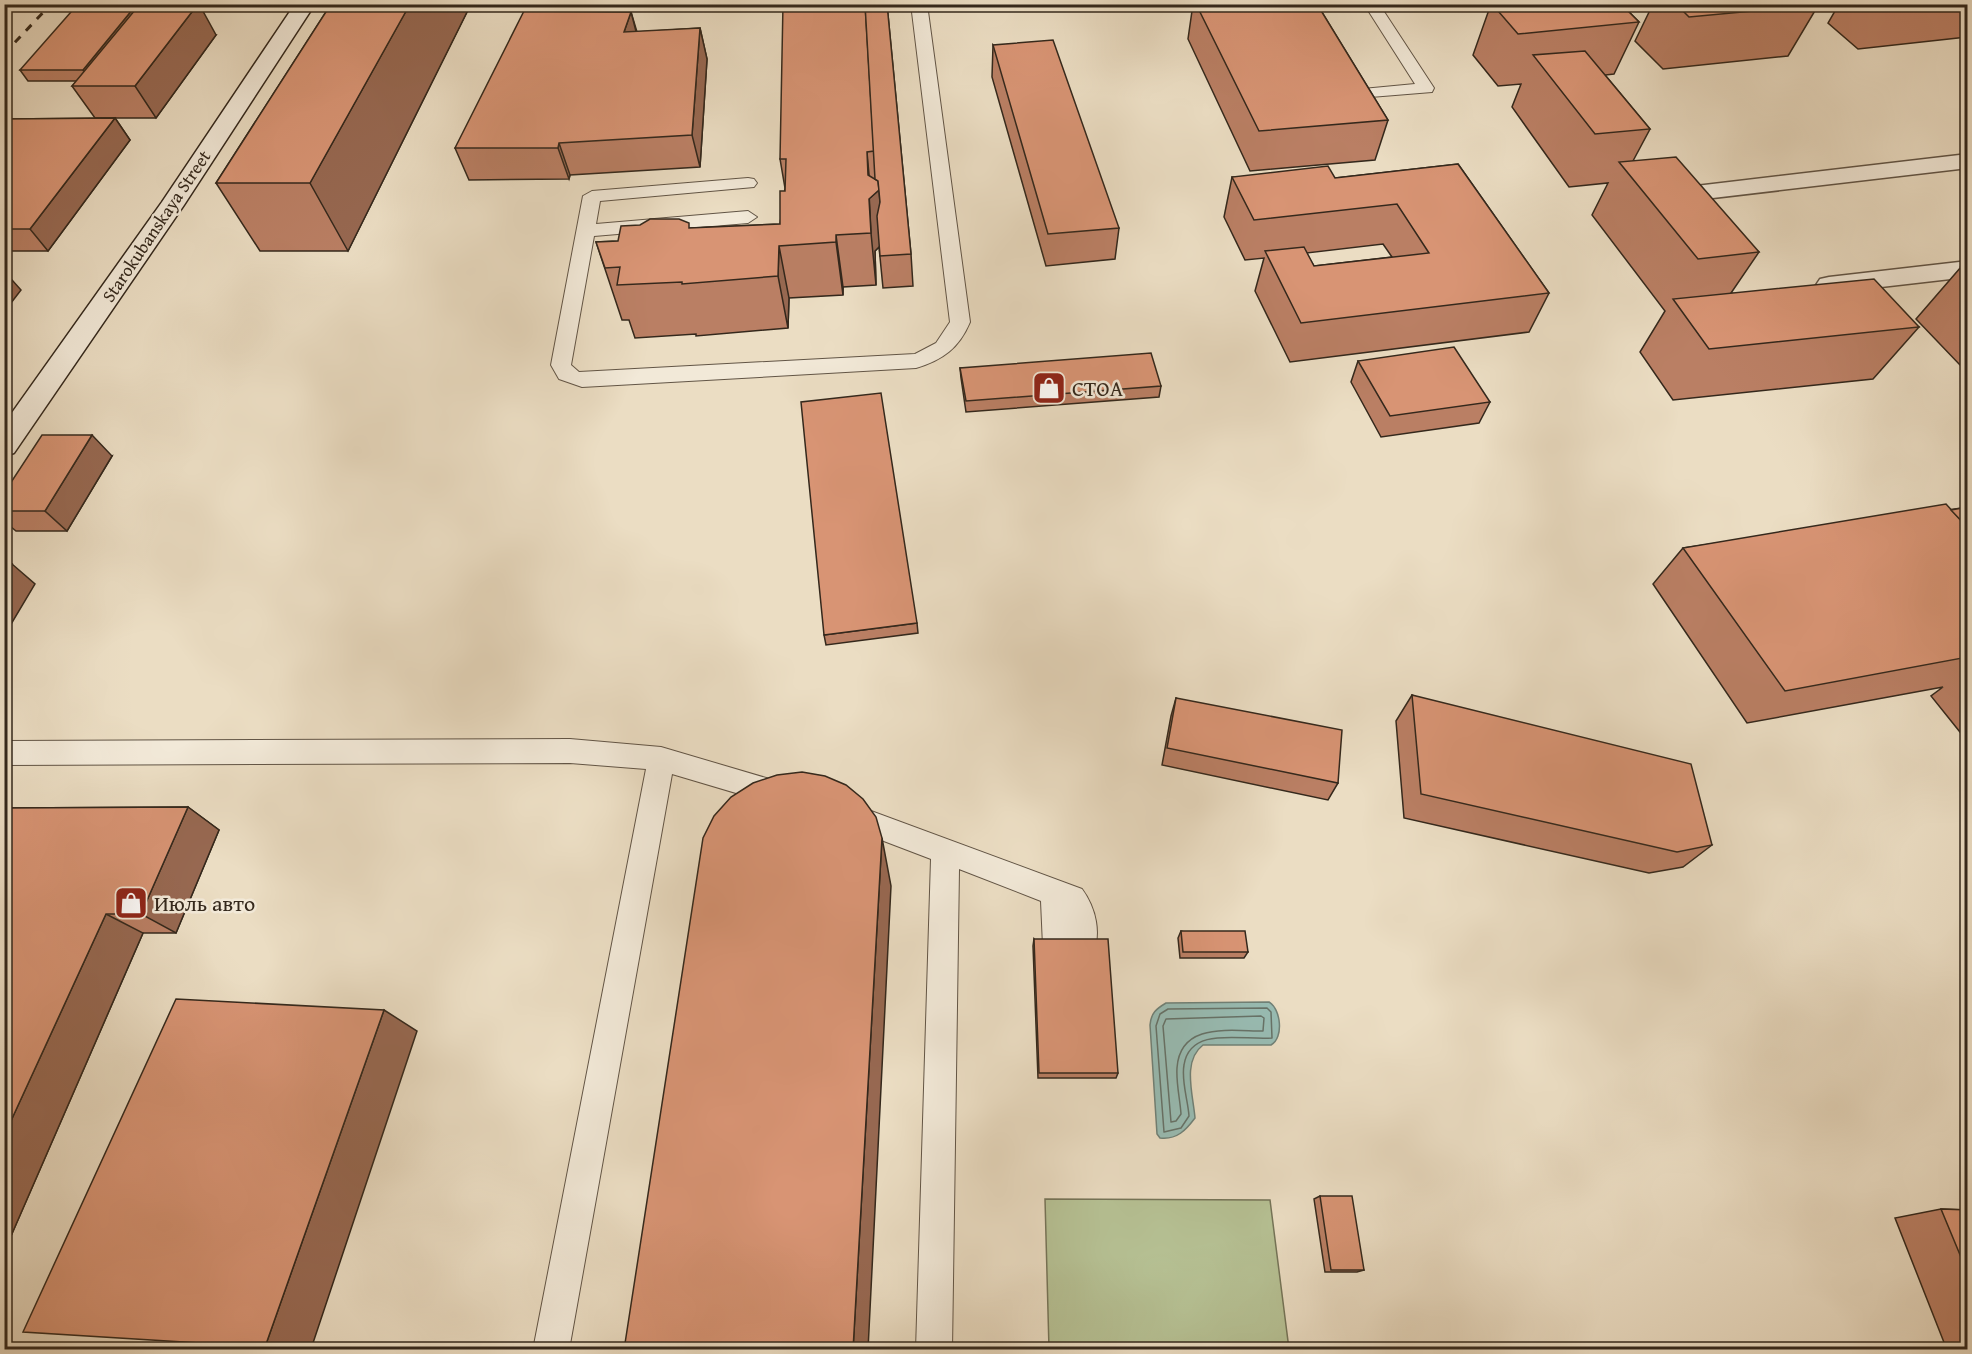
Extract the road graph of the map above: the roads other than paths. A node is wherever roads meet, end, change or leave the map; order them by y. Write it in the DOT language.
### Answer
graph roads {
  1 [pos="305,4"];
  2 [pos="919,4"];
  3 [pos="1371,4"];
  4 [pos="1352,95"];
  5 [pos="1963,171"];
  6 [pos="748,183"];
  7 [pos="1634,200"];
  8 [pos="748,218"];
  9 [pos="584,231"];
  10 [pos="1968,269"];
  11 [pos="1808,288"];
  12 [pos="4,446"];
  13 [pos="4,753"];
  14 [pos="660,759"];
  15 [pos="945,849"];
  16 [pos="1070,946"];
  17 [pos="551,1350"];
  18 [pos="934,1350"];
  1 -- 12 [label="street, Starokubanskaya Street"];
  2 -- 9 [label="lane"];
  3 -- 4 [label="lane"];
  5 -- 7 [label="street"];
  6 -- 9 [label="lane"];
  8 -- 9 [label="lane"];
  10 -- 11 [label="street"];
  13 -- 14 [label="lane"];
  14 -- 15 [label="lane"];
  14 -- 17 [label="lane"];
  15 -- 16 [label="lane"];
  15 -- 18 [label="lane"];
}
